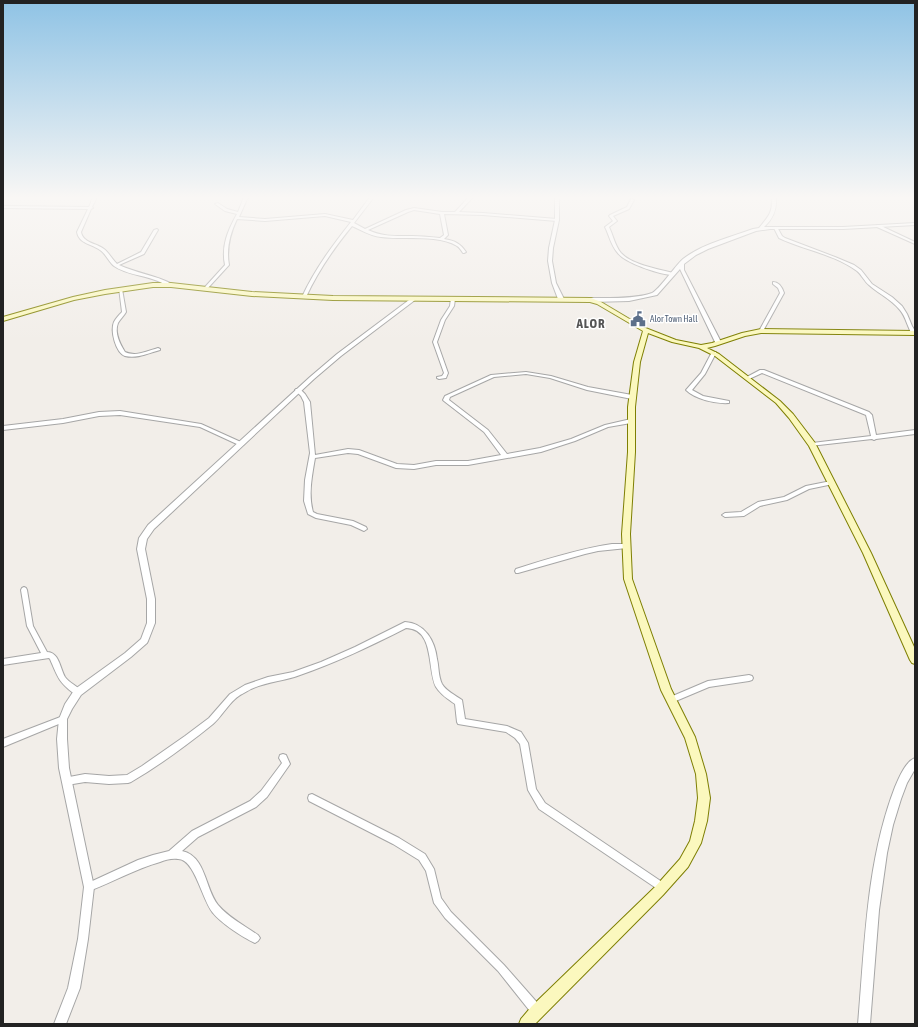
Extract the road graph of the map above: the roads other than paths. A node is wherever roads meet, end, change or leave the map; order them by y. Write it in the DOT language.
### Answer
graph roads {
  1 [pos="94,245"];
  2 [pos="148,245"];
  3 [pos="225,245"];
  4 [pos="335,245"];
  5 [pos="460,245"];
  6 [pos="552,245"];
  7 [pos="616,245"];
  8 [pos="714,245"];
  9 [pos="798,245"];
  10 [pos="464,252"];
  11 [pos="682,264"];
  12 [pos="117,265"];
  13 [pos="674,272"];
  14 [pos="684,273"];
  15 [pos="774,283"];
  16 [pos="170,285"];
  17 [pos="206,288"];
  18 [pos="120,289"];
  19 [pos="304,297"];
  20 [pos="413,299"];
  21 [pos="453,299"];
  22 [pos="561,299"];
  23 [pos="591,300"];
  24 [pos="3,319"];
  25 [pos="646,331"];
  26 [pos="761,331"];
  27 [pos="914,333"];
  28 [pos="718,342"];
  29 [pos="701,347"];
  30 [pos="158,349"];
  31 [pos="714,353"];
  32 [pos="725,361"];
  33 [pos="438,378"];
  34 [pos="748,378"];
  35 [pos="298,390"];
  36 [pos="632,397"];
  37 [pos="726,402"];
  38 [pos="631,421"];
  39 [pos="3,428"];
  40 [pos="915,432"];
  41 [pos="874,438"];
  42 [pos="241,444"];
  43 [pos="812,445"];
  44 [pos="505,456"];
  45 [pos="312,457"];
  46 [pos="831,483"];
  47 [pos="725,515"];
  48 [pos="364,529"];
  49 [pos="625,546"];
  50 [pos="518,571"];
  51 [pos="24,590"];
  52 [pos="44,655"];
  53 [pos="915,660"];
  54 [pos="3,662"];
  55 [pos="749,678"];
  56 [pos="78,692"];
  57 [pos="671,700"];
  58 [pos="63,719"];
  59 [pos="3,743"];
  60 [pos="283,758"];
  61 [pos="915,762"];
  62 [pos="67,781"];
  63 [pos="312,798"];
  64 [pos="172,853"];
  65 [pos="88,887"];
  66 [pos="662,887"];
  67 [pos="255,938"];
  68 [pos="537,1011"];
  69 [pos="60,1024"];
  70 [pos="526,1024"];
  71 [pos="864,1024"];
  1 -- 12 [label="street"];
  2 -- 12 [label="street"];
  3 -- 17 [label="street"];
  4 -- 19 [label="street"];
  5 -- 10 [label="street"];
  6 -- 22 [label="street"];
  7 -- 13 [label="street"];
  8 -- 11 [label="street"];
  9 -- 27 [label="street"];
  11 -- 13 [label="street"];
  11 -- 14 [label="street"];
  12 -- 16 [label="street"];
  13 -- 14 [label="street"];
  13 -- 23 [label="street"];
  14 -- 28 [label="street"];
  15 -- 26 [label="street"];
  16 -- 17 [label="main road"];
  16 -- 18 [label="main road"];
  17 -- 19 [label="main road"];
  18 -- 24 [label="main road"];
  18 -- 30 [label="street"];
  19 -- 20 [label="main road"];
  20 -- 21 [label="main road"];
  20 -- 35 [label="street"];
  21 -- 22 [label="main road"];
  21 -- 33 [label="street"];
  22 -- 23 [label="main road"];
  23 -- 25 [label="main road"];
  25 -- 29 [label="main road"];
  25 -- 36 [label="main road"];
  26 -- 27 [label="main road"];
  26 -- 28 [label="main road"];
  28 -- 29 [label="main road"];
  28 -- 32 [label="main road"];
  29 -- 31 [label="main road"];
  31 -- 32 [label="main road"];
  31 -- 37 [label="street"];
  32 -- 34 [label="main road"];
  34 -- 41 [label="street"];
  34 -- 43 [label="main road"];
  35 -- 42 [label="street"];
  35 -- 45 [label="street"];
  36 -- 38 [label="main road"];
  36 -- 44 [label="street"];
  38 -- 44 [label="street"];
  38 -- 49 [label="main road"];
  39 -- 42 [label="street"];
  40 -- 41 [label="street"];
  41 -- 43 [label="street"];
  42 -- 56 [label="street"];
  43 -- 46 [label="main road"];
  44 -- 45 [label="street"];
  45 -- 48 [label="street"];
  46 -- 47 [label="street"];
  46 -- 53 [label="main road"];
  49 -- 50 [label="street"];
  49 -- 57 [label="main road"];
  51 -- 52 [label="street"];
  52 -- 54 [label="street"];
  52 -- 56 [label="street"];
  55 -- 57 [label="street"];
  56 -- 58 [label="street"];
  57 -- 66 [label="main road"];
  58 -- 59 [label="street"];
  58 -- 62 [label="street"];
  60 -- 64 [label="street"];
  61 -- 71 [label="street"];
  62 -- 65 [label="street"];
  62 -- 66 [label="street"];
  63 -- 68 [label="street"];
  64 -- 65 [label="street"];
  64 -- 67 [label="street"];
  65 -- 69 [label="street"];
  66 -- 68 [label="main road"];
  68 -- 70 [label="main road"];
}
